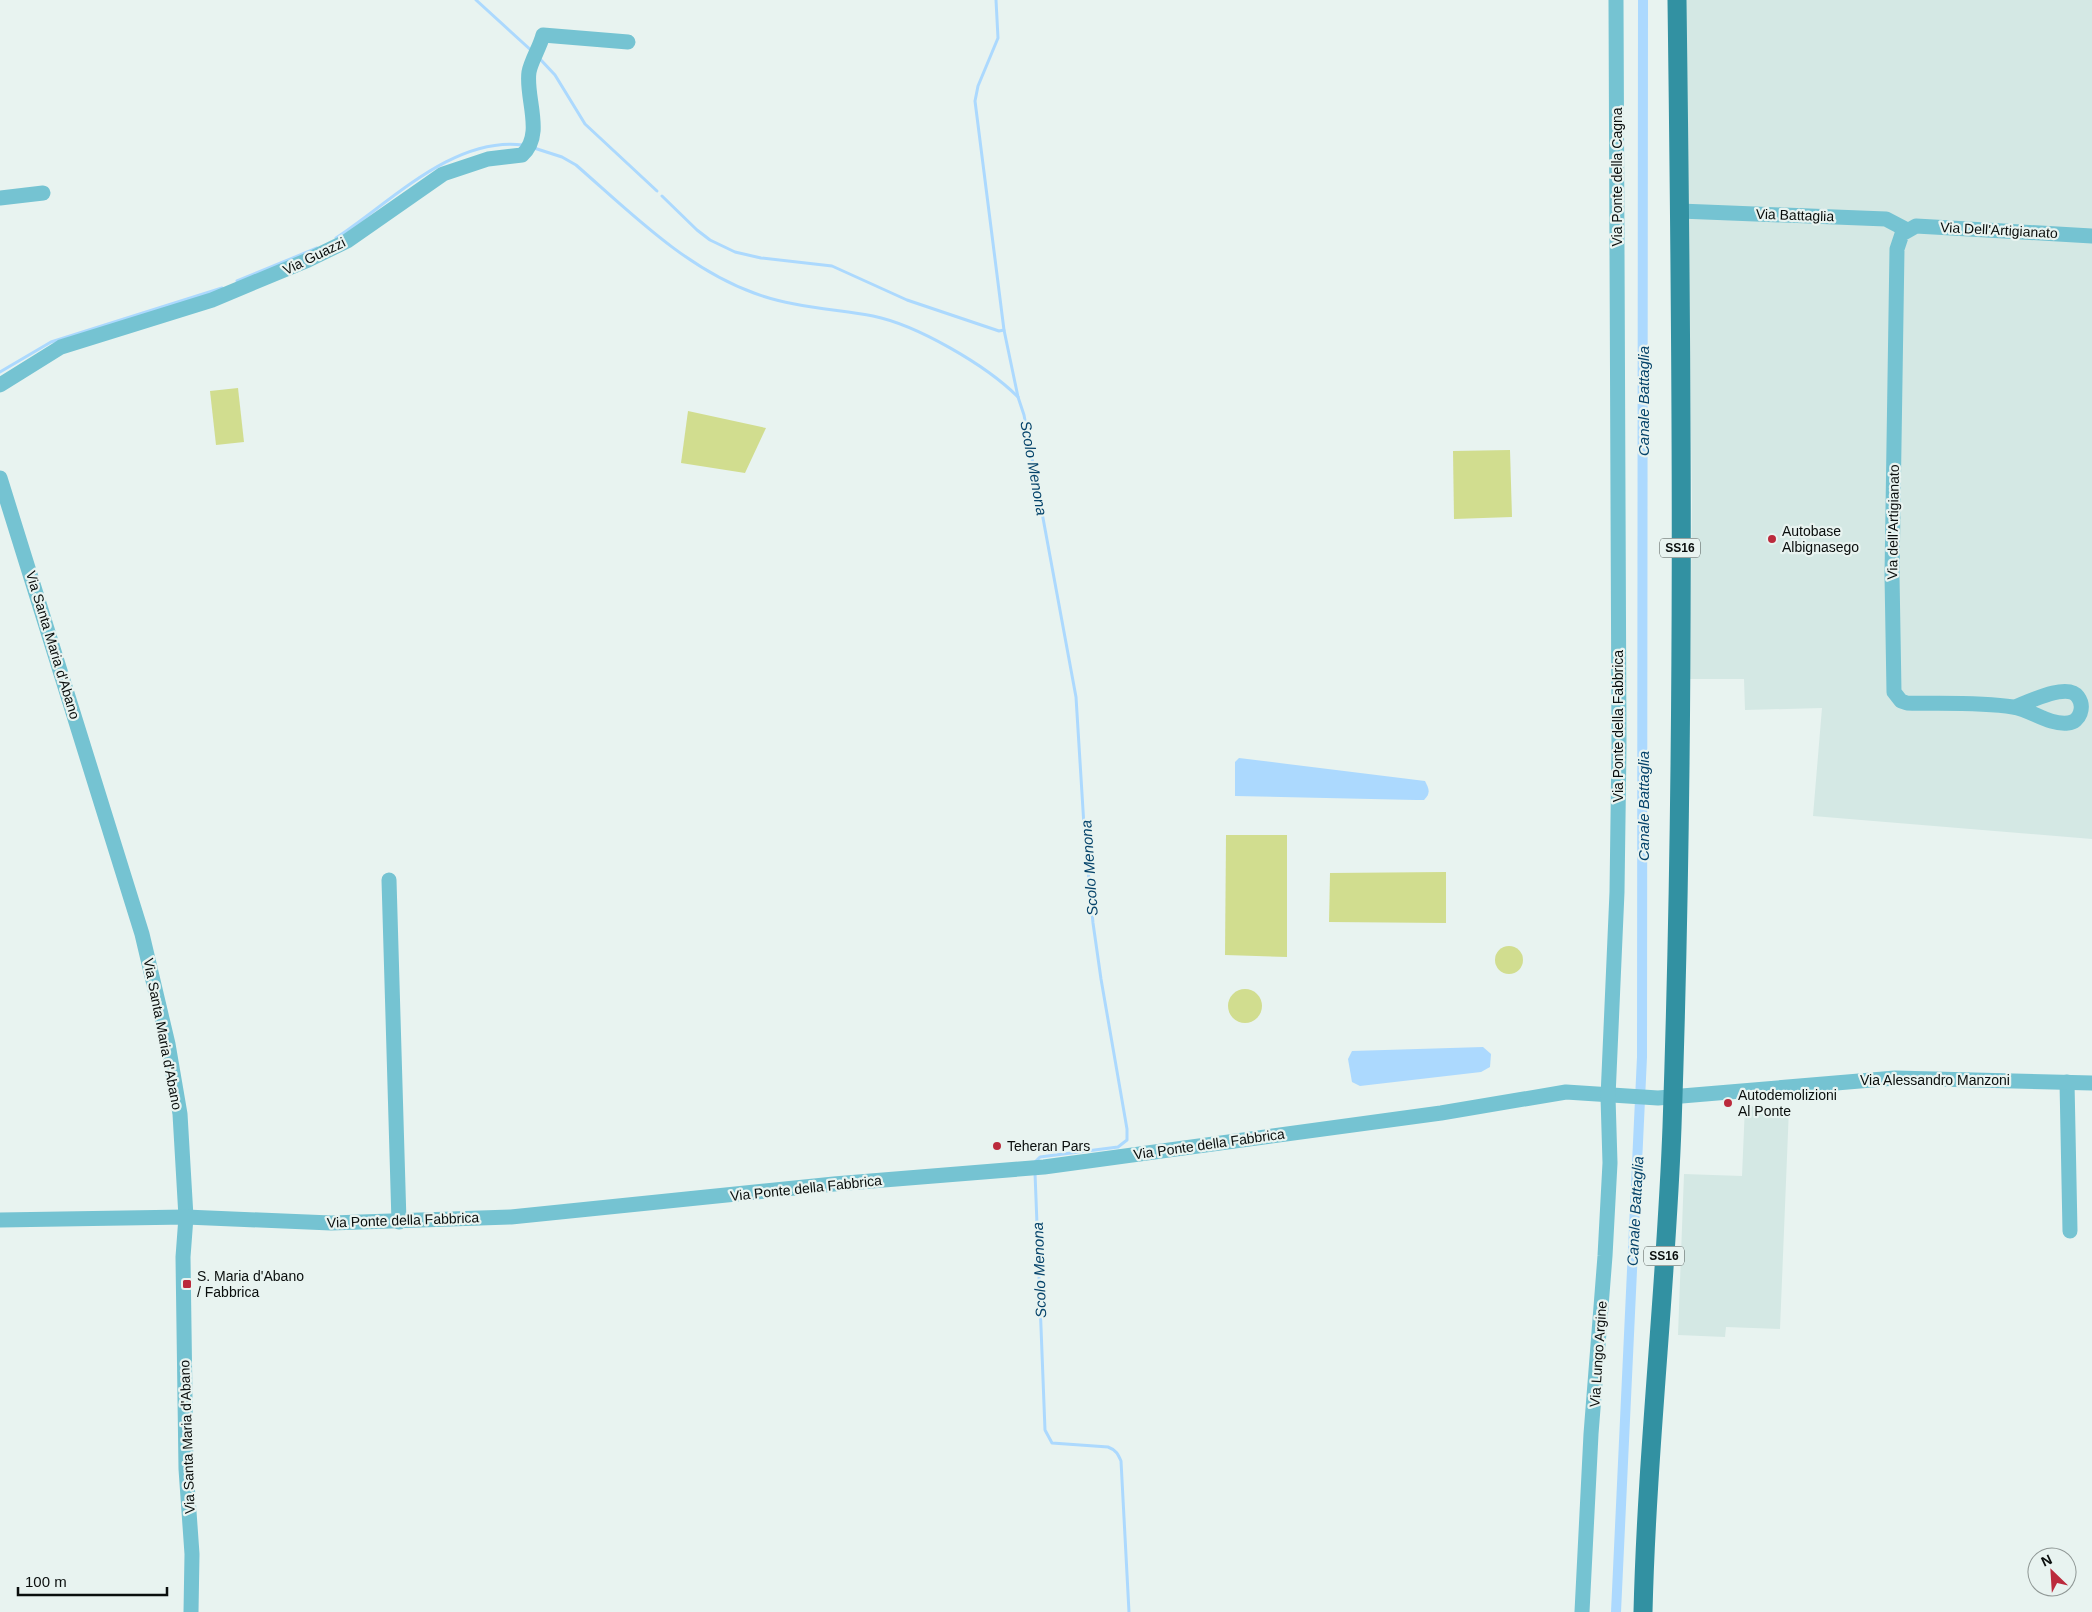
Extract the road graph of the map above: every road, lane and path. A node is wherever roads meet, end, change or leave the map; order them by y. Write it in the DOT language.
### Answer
graph roads {
  1 [pos="1616,0"];
  2 [pos="1677,0"];
  3 [pos="628,42"];
  4 [pos="43,193"];
  5 [pos="0,198"];
  6 [pos="1680,211"];
  7 [pos="1906,230"];
  8 [pos="2067,234"];
  9 [pos="2092,236"];
  10 [pos="2092,243"];
  11 [pos="1618,354"];
  12 [pos="0,385"];
  13 [pos="0,478"];
  14 [pos="2015,707"];
  15 [pos="389,880"];
  16 [pos="2067,1082"];
  17 [pos="2092,1084"];
  18 [pos="1611,1097"];
  19 [pos="1665,1097"];
  20 [pos="186,1217"];
  21 [pos="0,1220"];
  22 [pos="399,1222"];
  23 [pos="2070,1231"];
  24 [pos="190,1612"];
  25 [pos="1582,1612"];
  26 [pos="1643,1612"];
  1 -- 11 [label="street, Via Ponte della Cagna"];
  2 -- 6 [label="main road, SS16"];
  3 -- 12 [label="street, Via Guazzi"];
  4 -- 5 [label="street"];
  6 -- 7 [label="street, Via Battaglia"];
  6 -- 19 [label="main road, SS16"];
  7 -- 8 [label="street, Via Dell'Artigianato"];
  7 -- 14 [label="street, Via dell'Artigianato"];
  8 -- 9 [label="street, Via Dell'Artigianato"];
  8 -- 10 [label="street"];
  11 -- 18 [label="street, Via Ponte della Fabbrica"];
  13 -- 20 [label="street, Via Santa Maria d'Abano"];
  15 -- 22 [label="street"];
  16 -- 17 [label="street, Via Alessandro Manzoni"];
  16 -- 19 [label="street, Via Alessandro Manzoni"];
  16 -- 23 [label="street"];
  18 -- 19 [label="street, Via Ponte della Fabbrica"];
  18 -- 22 [label="street, Via Ponte della Fabbrica"];
  18 -- 25 [label="street, Via Lungo Argine"];
  19 -- 26 [label="main road, SS16"];
  20 -- 21 [label="street, Via Ponte della Fabbrica"];
  20 -- 22 [label="street, Via Ponte della Fabbrica"];
  20 -- 24 [label="street, Via Santa Maria d'Abano"];
}
